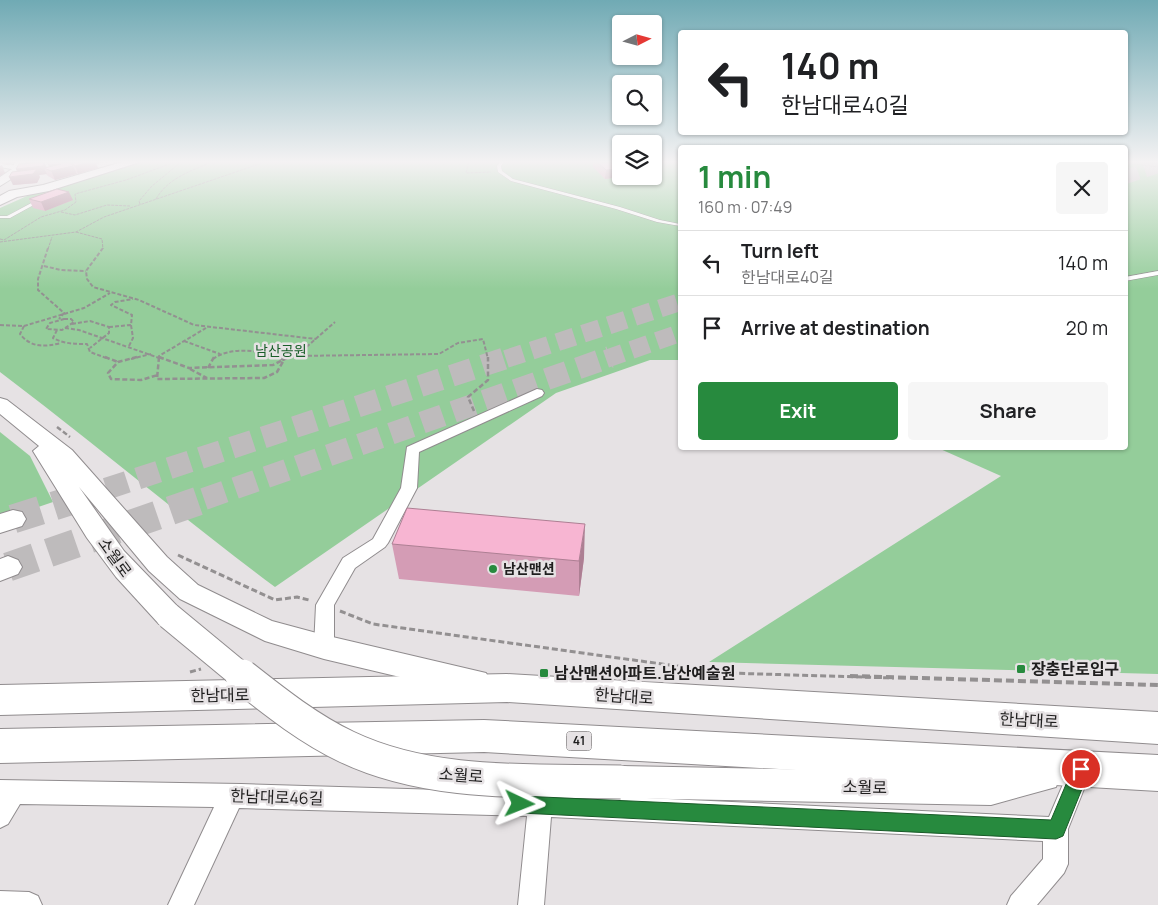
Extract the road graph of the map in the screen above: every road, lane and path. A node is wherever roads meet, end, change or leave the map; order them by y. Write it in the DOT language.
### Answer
graph roads {
  1 [pos="35,204"];
  2 [pos="72,204"];
  3 [pos="113,204"];
  4 [pos="115,204"];
  5 [pos="140,204"];
  6 [pos="604,204"];
  7 [pos="132,207"];
  8 [pos="60,211"];
  9 [pos="0,217"];
  10 [pos="678,225"];
  11 [pos="76,232"];
  12 [pos="52,237"];
  13 [pos="0,240"];
  14 [pos="4,240"];
  15 [pos="44,266"];
  16 [pos="86,270"];
  17 [pos="1158,273"];
  18 [pos="1128,278"];
  19 [pos="110,293"];
  20 [pos="134,299"];
  21 [pos="64,313"];
  22 [pos="59,319"];
  23 [pos="335,322"];
  24 [pos="72,324"];
  25 [pos="0,325"];
  26 [pos="131,325"];
  27 [pos="24,326"];
  28 [pos="208,327"];
  29 [pos="66,328"];
  30 [pos="109,328"];
  31 [pos="58,330"];
  32 [pos="102,338"];
  33 [pos="316,339"];
  34 [pos="184,341"];
  35 [pos="62,343"];
  36 [pos="130,346"];
  37 [pos="90,348"];
  38 [pos="152,354"];
  39 [pos="220,354"];
  40 [pos="159,356"];
  41 [pos="295,356"];
  42 [pos="284,360"];
  43 [pos="118,362"];
  44 [pos="189,368"];
  45 [pos="208,368"];
  46 [pos="158,375"];
  47 [pos="208,378"];
  48 [pos="537,394"];
  49 [pos="0,404"];
  50 [pos="477,419"];
  51 [pos="20,420"];
  52 [pos="52,423"];
  53 [pos="73,441"];
  54 [pos="170,552"];
  55 [pos="325,605"];
  56 [pos="324,648"];
  57 [pos="1158,685"];
  58 [pos="507,688"];
  59 [pos="0,700"];
  60 [pos="1158,728"];
  61 [pos="0,746"];
  62 [pos="1078,769"];
  63 [pos="1158,773"];
  64 [pos="7,792"];
  65 [pos="232,796"];
  66 [pos="540,805"];
  67 [pos="0,816"];
  68 [pos="1056,829"];
  69 [pos="0,904"];
  70 [pos="29,905"];
  71 [pos="181,905"];
  72 [pos="531,905"];
  73 [pos="1020,905"];
  1 -- 9 [label="lane"];
  2 -- 8 [label="path"];
  3 -- 8 [label="path"];
  4 -- 7 [label="path"];
  5 -- 7 [label="path"];
  6 -- 10 [label="lane"];
  7 -- 11 [label="path"];
  8 -- 14 [label="path"];
  11 -- 12 [label="path"];
  11 -- 16 [label="path"];
  12 -- 14 [label="path"];
  12 -- 15 [label="path"];
  13 -- 14 [label="path"];
  15 -- 16 [label="path"];
  15 -- 21 [label="path"];
  16 -- 19 [label="path"];
  17 -- 18 [label="lane"];
  19 -- 20 [label="path"];
  19 -- 21 [label="path"];
  20 -- 26 [label="path"];
  20 -- 28 [label="path"];
  21 -- 22 [label="path"];
  21 -- 27 [label="path"];
  22 -- 24 [label="path"];
  22 -- 31 [label="path"];
  23 -- 33 [label="path"];
  24 -- 29 [label="path"];
  24 -- 30 [label="path"];
  25 -- 27 [label="path"];
  26 -- 30 [label="path"];
  26 -- 36 [label="path"];
  27 -- 35 [label="path"];
  28 -- 33 [label="path"];
  28 -- 34 [label="path"];
  29 -- 31 [label="path"];
  29 -- 32 [label="path"];
  30 -- 32 [label="path"];
  31 -- 35 [label="path"];
  32 -- 36 [label="path"];
  32 -- 37 [label="path"];
  33 -- 41 [label="path"];
  34 -- 39 [label="path"];
  34 -- 40 [label="path"];
  35 -- 37 [label="path"];
  36 -- 38 [label="path"];
  37 -- 43 [label="path"];
  38 -- 40 [label="path"];
  38 -- 43 [label="path"];
  39 -- 42 [label="path"];
  39 -- 45 [label="path"];
  40 -- 44 [label="path"];
  40 -- 46 [label="path"];
  41 -- 42 [label="path"];
  41 -- 50 [label="path"];
  42 -- 45 [label="path"];
  42 -- 47 [label="path"];
  43 -- 46 [label="path"];
  44 -- 45 [label="path"];
  44 -- 47 [label="path"];
  46 -- 47 [label="path"];
  48 -- 50 [label="street"];
  49 -- 51 [label="main road, 소월로"];
  50 -- 55 [label="street"];
  51 -- 56 [label="main road, 소월로"];
  51 -- 62 [label="main road, 소월로, bridge"];
  52 -- 53 [label="path"];
  54 -- 55 [label="path"];
  55 -- 56 [label="street"];
  55 -- 57 [label="path"];
  56 -- 58 [label="main road, 소월로"];
  58 -- 59 [label="main road, 한남대로"];
  58 -- 60 [label="main road, 한남대로"];
  61 -- 62 [label="main road, 41"];
  62 -- 63 [label="main road, 41"];
  62 -- 68 [label="street"];
  64 -- 65 [label="street, 한남대로46길"];
  64 -- 67 [label="street, 한남대로46길"];
  65 -- 66 [label="street, 한남대로46길"];
  65 -- 71 [label="street"];
  66 -- 68 [label="street, 한남대로46길"];
  66 -- 72 [label="street"];
  68 -- 73 [label="street"];
  69 -- 70 [label="street"];
}
